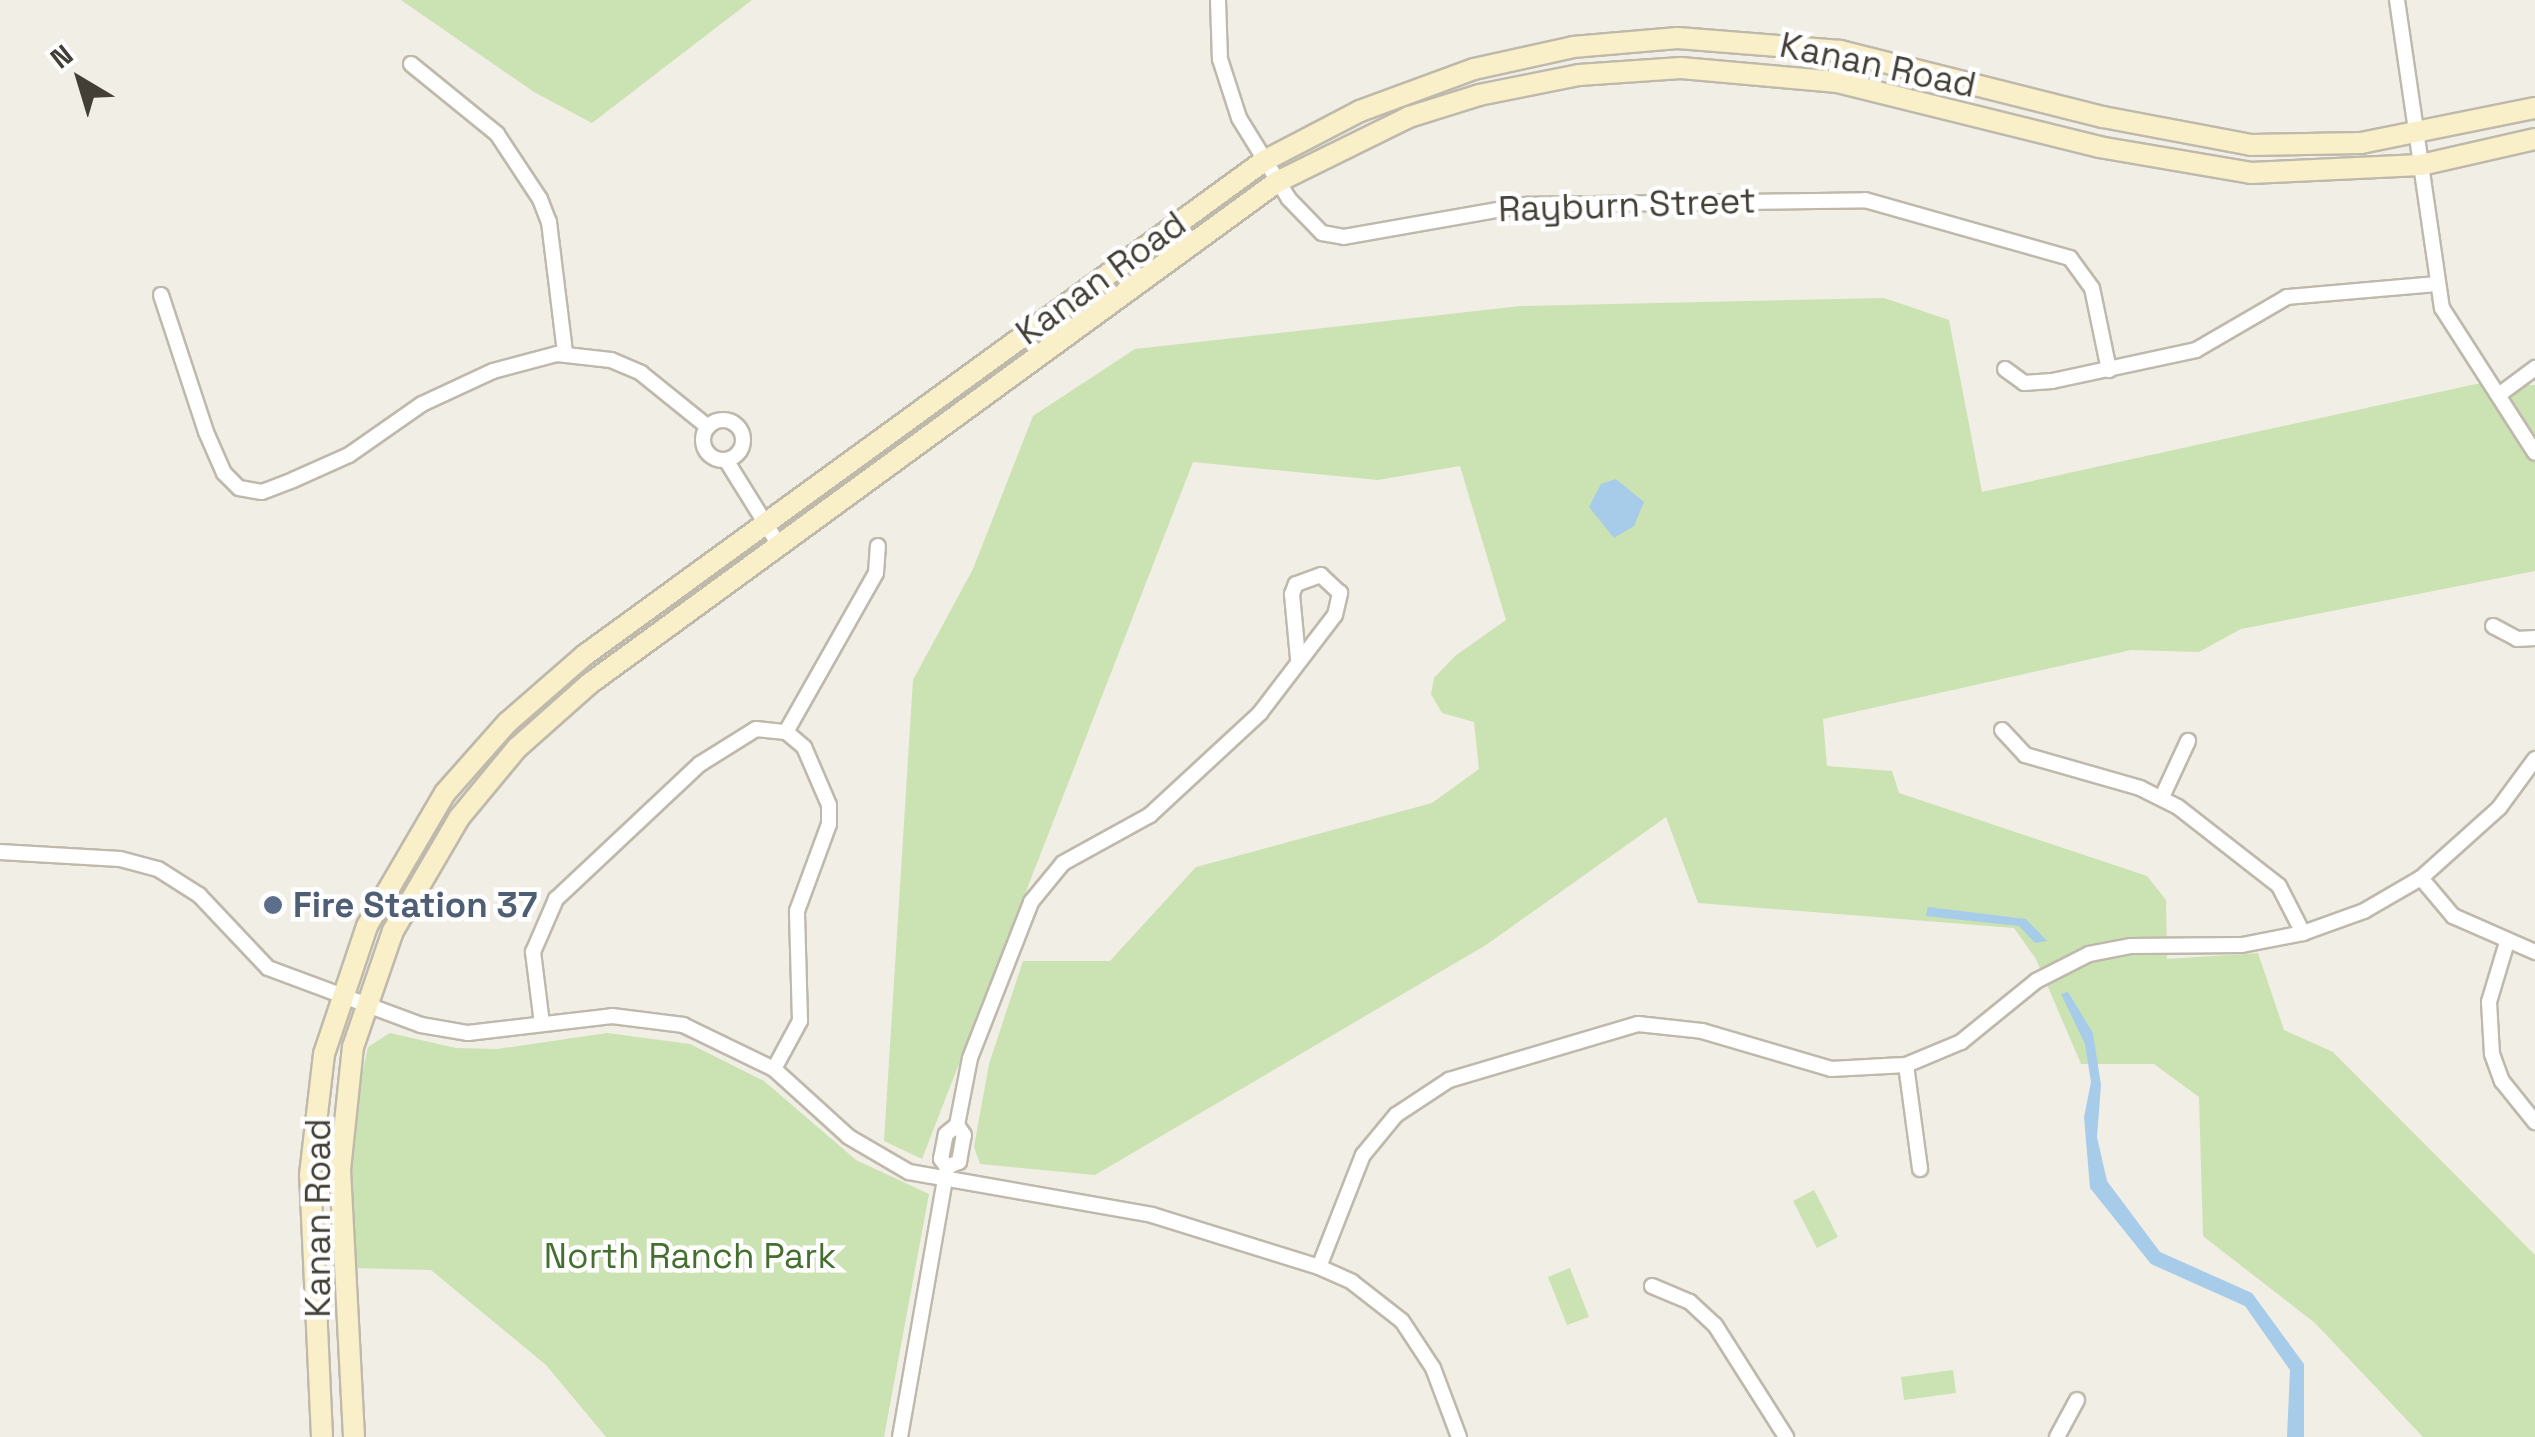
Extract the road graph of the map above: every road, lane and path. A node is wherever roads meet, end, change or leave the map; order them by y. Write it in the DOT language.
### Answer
graph roads {
  1 [pos="1218,0"];
  2 [pos="2397,0"];
  3 [pos="411,64"];
  4 [pos="2535,108"];
  5 [pos="2418,134"];
  6 [pos="2535,138"];
  7 [pos="1264,161"];
  8 [pos="2420,165"];
  9 [pos="1277,182"];
  10 [pos="2435,284"];
  11 [pos="161,295"];
  12 [pos="566,354"];
  13 [pos="2535,368"];
  14 [pos="2004,369"];
  15 [pos="2109,370"];
  16 [pos="2500,394"];
  17 [pos="708,427"];
  18 [pos="2535,453"];
  19 [pos="726,460"];
  20 [pos="764,525"];
  21 [pos="779,545"];
  22 [pos="878,546"];
  23 [pos="2492,626"];
  24 [pos="2535,638"];
  25 [pos="1298,659"];
  26 [pos="2002,730"];
  27 [pos="786,732"];
  28 [pos="2188,741"];
  29 [pos="2534,762"];
  30 [pos="2162,797"];
  31 [pos="0,852"];
  32 [pos="2421,878"];
  33 [pos="2304,933"];
  34 [pos="2508,942"];
  35 [pos="2535,952"];
  36 [pos="339,1000"];
  37 [pos="364,1006"];
  38 [pos="542,1024"];
  39 [pos="1906,1065"];
  40 [pos="774,1069"];
  41 [pos="2535,1122"];
  42 [pos="1920,1169"];
  43 [pos="945,1174"];
  44 [pos="1319,1267"];
  45 [pos="1652,1286"];
  46 [pos="2078,1400"];
  47 [pos="322,1437"];
  48 [pos="354,1437"];
  49 [pos="900,1437"];
  50 [pos="1459,1437"];
  51 [pos="1786,1437"];
  52 [pos="2057,1437"];
  1 -- 7 [label="street, Rayburn Street"];
  2 -- 5 [label="street"];
  3 -- 12 [label="street"];
  4 -- 5 [label="main road, Kanan Road"];
  5 -- 7 [label="main road, Kanan Road"];
  5 -- 8 [label="street"];
  6 -- 8 [label="main road, Kanan Road"];
  7 -- 9 [label="street, Rayburn Street"];
  7 -- 20 [label="main road, Kanan Road"];
  8 -- 9 [label="main road, Kanan Road"];
  8 -- 10 [label="street"];
  9 -- 15 [label="street, Rayburn Street"];
  9 -- 21 [label="main road, Kanan Road"];
  10 -- 15 [label="street"];
  10 -- 16 [label="street"];
  11 -- 12 [label="street"];
  12 -- 17 [label="street"];
  13 -- 16 [label="street"];
  14 -- 15 [label="street"];
  16 -- 18 [label="street"];
  17 -- 19 [label="street"];
  17 -- 19 [label="street"];
  19 -- 20 [label="street"];
  20 -- 21 [label="street"];
  20 -- 36 [label="main road, Kanan Road"];
  21 -- 37 [label="main road, Kanan Road"];
  22 -- 27 [label="street"];
  23 -- 24 [label="street"];
  25 -- 25 [label="street"];
  25 -- 43 [label="street"];
  26 -- 30 [label="street"];
  27 -- 38 [label="street"];
  27 -- 40 [label="street"];
  28 -- 30 [label="street"];
  29 -- 32 [label="street"];
  30 -- 33 [label="street"];
  31 -- 36 [label="street"];
  32 -- 33 [label="street"];
  32 -- 34 [label="street"];
  33 -- 39 [label="street"];
  34 -- 35 [label="street"];
  34 -- 41 [label="street"];
  36 -- 37 [label="street"];
  36 -- 47 [label="main road, Kanan Road"];
  37 -- 38 [label="street"];
  37 -- 48 [label="main road, Kanan Road"];
  38 -- 40 [label="street"];
  39 -- 42 [label="street"];
  39 -- 44 [label="street"];
  40 -- 43 [label="street"];
  43 -- 44 [label="street"];
  43 -- 49 [label="street"];
  44 -- 50 [label="street"];
  45 -- 51 [label="street"];
  46 -- 52 [label="street"];
}
